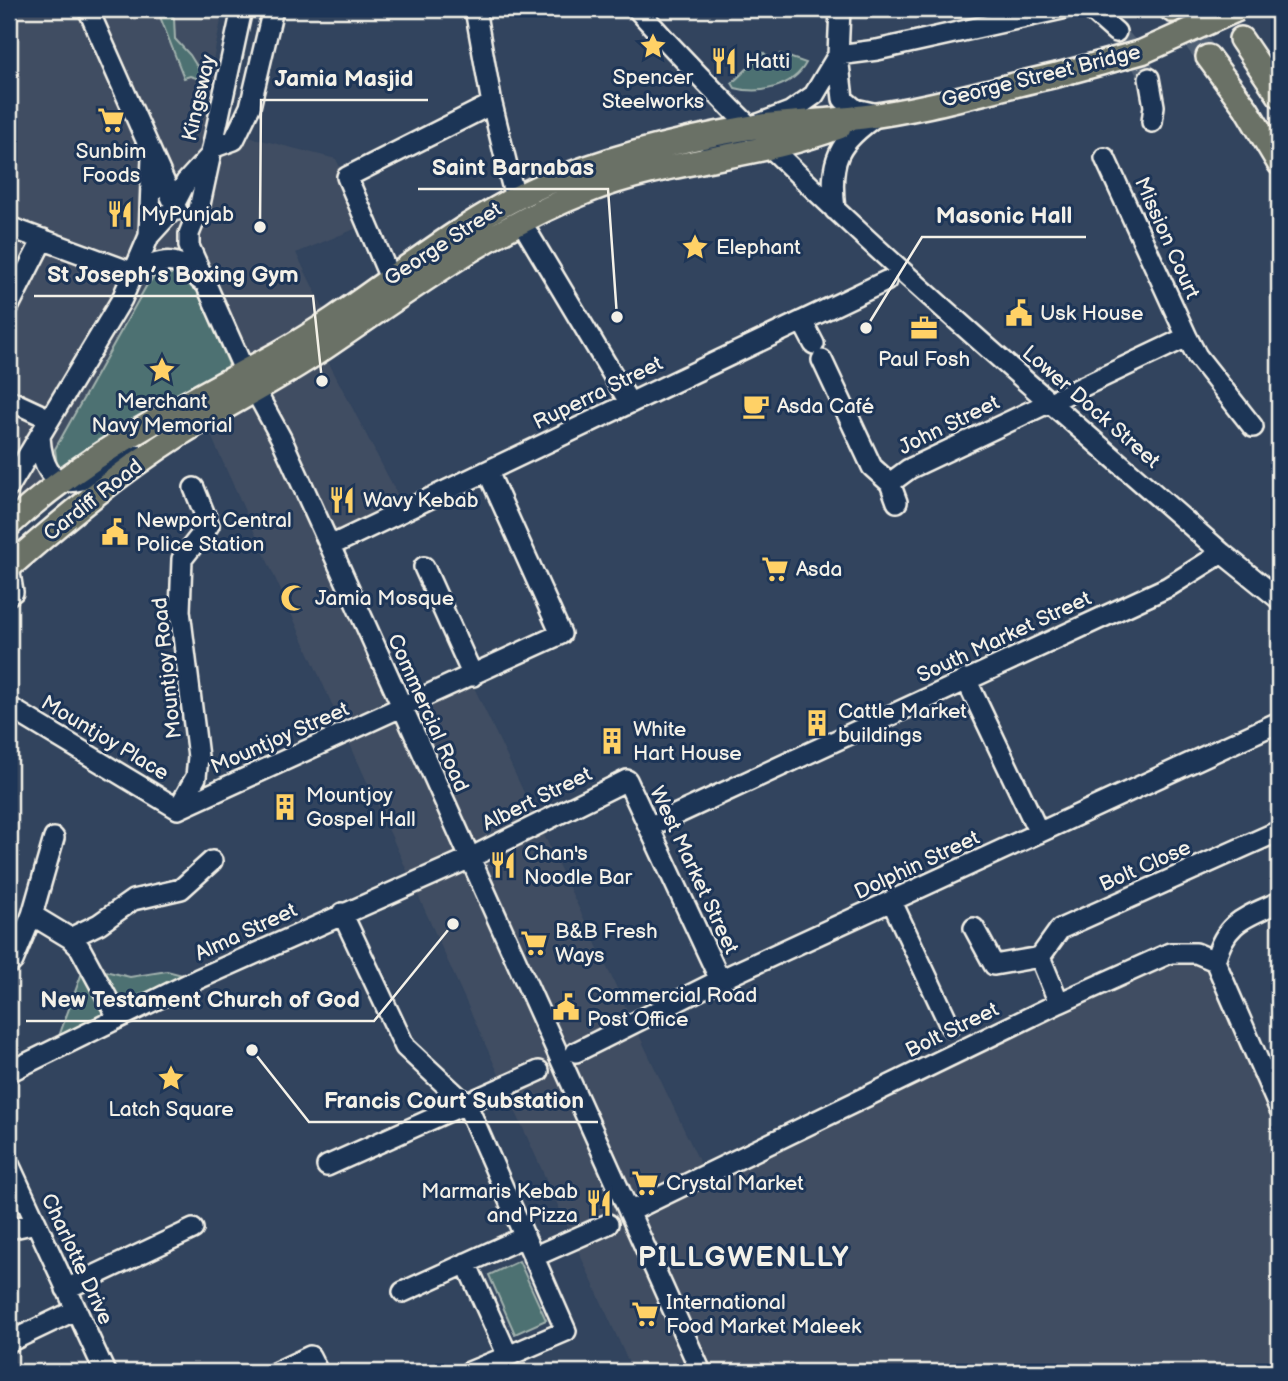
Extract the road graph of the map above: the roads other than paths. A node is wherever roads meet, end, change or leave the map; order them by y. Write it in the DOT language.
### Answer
graph roads {
  1 [pos="88,9"];
  2 [pos="242,9"];
  3 [pos="273,9"];
  4 [pos="475,9"];
  5 [pos="637,9"];
  6 [pos="841,9"];
  7 [pos="1062,9"];
  8 [pos="1090,9"];
  9 [pos="1238,9"];
  10 [pos="1016,14"];
  11 [pos="1116,32"];
  12 [pos="1241,39"];
  13 [pos="838,55"];
  14 [pos="1208,57"];
  15 [pos="1149,78"];
  16 [pos="1279,95"];
  17 [pos="492,104"];
  18 [pos="872,116"];
  19 [pos="1152,122"];
  20 [pos="748,128"];
  21 [pos="770,148"];
  22 [pos="211,153"];
  23 [pos="152,156"];
  24 [pos="1105,158"];
  25 [pos="702,160"];
  26 [pos="1279,163"];
  27 [pos="515,198"];
  28 [pos="174,205"];
  29 [pos="835,210"];
  30 [pos="9,227"];
  31 [pos="528,233"];
  32 [pos="189,234"];
  33 [pos="149,236"];
  34 [pos="43,239"];
  35 [pos="134,273"];
  36 [pos="390,278"];
  37 [pos="886,281"];
  38 [pos="206,286"];
  39 [pos="9,306"];
  40 [pos="803,321"];
  41 [pos="1187,337"];
  42 [pos="250,380"];
  43 [pos="9,400"];
  44 [pos="1050,400"];
  45 [pos="629,402"];
  46 [pos="50,419"];
  47 [pos="1253,427"];
  48 [pos="180,434"];
  49 [pos="40,437"];
  50 [pos="488,472"];
  51 [pos="58,481"];
  52 [pos="890,483"];
  53 [pos="9,488"];
  54 [pos="194,488"];
  55 [pos="897,502"];
  56 [pos="9,525"];
  57 [pos="330,546"];
  58 [pos="1222,554"];
  59 [pos="9,567"];
  60 [pos="424,567"];
  61 [pos="11,593"];
  62 [pos="1279,599"];
  63 [pos="9,612"];
  64 [pos="472,676"];
  65 [pos="966,679"];
  66 [pos="9,707"];
  67 [pos="401,709"];
  68 [pos="1279,722"];
  69 [pos="627,780"];
  70 [pos="178,809"];
  71 [pos="649,827"];
  72 [pos="1279,831"];
  73 [pos="1039,833"];
  74 [pos="54,838"];
  75 [pos="468,859"];
  76 [pos="212,861"];
  77 [pos="892,902"];
  78 [pos="1279,902"];
  79 [pos="342,913"];
  80 [pos="32,915"];
  81 [pos="974,928"];
  82 [pos="70,938"];
  83 [pos="1040,957"];
  84 [pos="1216,961"];
  85 [pos="9,964"];
  86 [pos="720,980"];
  87 [pos="1059,1003"];
  88 [pos="118,1018"];
  89 [pos="950,1026"];
  90 [pos="576,1052"];
  91 [pos="540,1071"];
  92 [pos="9,1072"];
  93 [pos="467,1105"];
  94 [pos="1279,1108"];
  95 [pos="9,1164"];
  96 [pos="327,1166"];
  97 [pos="629,1212"];
  98 [pos="36,1223"];
  99 [pos="608,1224"];
  100 [pos="9,1229"];
  101 [pos="193,1229"];
  102 [pos="524,1237"];
  103 [pos="533,1257"];
  104 [pos="466,1263"];
  105 [pos="66,1289"];
  106 [pos="403,1292"];
  107 [pos="76,1310"];
  108 [pos="9,1342"];
  109 [pos="508,1356"];
  110 [pos="104,1372"];
  111 [pos="276,1372"];
  112 [pos="318,1372"];
  113 [pos="470,1372"];
  114 [pos="701,1372"];
  1 -- 23 [label="street, Commercial Road"];
  2 -- 22 [label="street, Kingsway"];
  3 -- 22 [label="street"];
  4 -- 17 [label="street"];
  5 -- 20 [label="street, Lower Dock Street"];
  6 -- 13 [label="street"];
  7 -- 10 [label="street"];
  8 -- 11 [label="street"];
  9 -- 18 [label="main road, George Street Bridge, bridge"];
  10 -- 13 [label="street"];
  12 -- 16 [label="main road"];
  13 -- 18 [label="street"];
  13 -- 20 [label="street"];
  14 -- 26 [label="main road"];
  15 -- 19 [label="street"];
  17 -- 27 [label="street"];
  17 -- 36 [label="street"];
  18 -- 20 [label="main road, George Street"];
  18 -- 21 [label="main road, George Street"];
  18 -- 29 [label="street"];
  20 -- 21 [label="street, Lower Dock Street"];
  20 -- 25 [label="street"];
  20 -- 27 [label="main road, George Street"];
  21 -- 25 [label="main road, George Street"];
  21 -- 29 [label="street, Lower Dock Street"];
  22 -- 28 [label="street"];
  22 -- 32 [label="street"];
  23 -- 28 [label="street, Commercial Road"];
  23 -- 33 [label="street"];
  24 -- 41 [label="street, Mission Court"];
  25 -- 42 [label="main road, George Street"];
  27 -- 36 [label="main road, George Street"];
  28 -- 32 [label="street, Commercial Road"];
  28 -- 33 [label="street"];
  29 -- 44 [label="street, Lower Dock Street"];
  30 -- 34 [label="street"];
  31 -- 45 [label="street"];
  32 -- 38 [label="street, Commercial Road"];
  33 -- 35 [label="street"];
  34 -- 35 [label="street"];
  34 -- 39 [label="street"];
  35 -- 38 [label="street"];
  35 -- 46 [label="street"];
  36 -- 42 [label="main road, George Street"];
  37 -- 40 [label="street, Ruperra Street"];
  38 -- 42 [label="street, Commercial Road"];
  40 -- 45 [label="street, Ruperra Street"];
  40 -- 52 [label="street"];
  41 -- 44 [label="street"];
  41 -- 47 [label="street, Mission Court"];
  42 -- 48 [label="main road, Cardiff Road"];
  42 -- 51 [label="main road, Cardiff Road"];
  42 -- 57 [label="street, Commercial Road"];
  43 -- 46 [label="street"];
  44 -- 52 [label="street, John Street"];
  44 -- 58 [label="street, Lower Dock Street"];
  45 -- 50 [label="street, Ruperra Street"];
  46 -- 49 [label="street"];
  48 -- 51 [label="street, Cardiff Road"];
  48 -- 59 [label="main road, Cardiff Road"];
  49 -- 51 [label="street, Cardiff Road"];
  49 -- 53 [label="street"];
  50 -- 57 [label="street, Ruperra Street"];
  50 -- 64 [label="street, Mountjoy Street"];
  51 -- 56 [label="main road, Cardiff Road"];
  52 -- 55 [label="street, John Street"];
  54 -- 70 [label="street, Mountjoy Road"];
  57 -- 67 [label="street, Commercial Road"];
  58 -- 62 [label="street, Lower Dock Street"];
  58 -- 65 [label="street, South Market Street"];
  59 -- 61 [label="street, Cardiff Road"];
  60 -- 64 [label="street"];
  61 -- 63 [label="street"];
  64 -- 67 [label="street, Mountjoy Street"];
  65 -- 71 [label="street, South Market Street"];
  65 -- 73 [label="street"];
  66 -- 70 [label="street, Mountjoy Place"];
  67 -- 70 [label="street, Mountjoy Street"];
  67 -- 75 [label="street, Commercial Road"];
  68 -- 73 [label="street, Dolphin Street"];
  69 -- 71 [label="street, West Market Street"];
  69 -- 75 [label="street, Albert Street"];
  71 -- 86 [label="street, West Market Street"];
  72 -- 83 [label="street, Bolt Close"];
  73 -- 77 [label="street, Dolphin Street"];
  74 -- 80 [label="street"];
  75 -- 79 [label="street, Alma Street"];
  75 -- 97 [label="street, Commercial Road"];
  76 -- 82 [label="street"];
  77 -- 86 [label="street, Dolphin Street"];
  77 -- 89 [label="street"];
  78 -- 84 [label="street"];
  79 -- 88 [label="street, Alma Street"];
  79 -- 93 [label="street"];
  80 -- 82 [label="street"];
  80 -- 85 [label="street"];
  81 -- 83 [label="street"];
  82 -- 88 [label="street"];
  83 -- 87 [label="street"];
  84 -- 87 [label="street, Bolt Street"];
  84 -- 94 [label="street"];
  86 -- 90 [label="street, Dolphin Street"];
  87 -- 97 [label="street, Bolt Street"];
  88 -- 92 [label="street, Alma Street"];
  91 -- 93 [label="street"];
  93 -- 96 [label="street"];
  93 -- 102 [label="street"];
  95 -- 98 [label="street, Charlotte Drive"];
  97 -- 114 [label="street, Commercial Road"];
  98 -- 100 [label="street"];
  98 -- 105 [label="street, Charlotte Drive"];
  99 -- 103 [label="street"];
  101 -- 105 [label="street"];
  102 -- 103 [label="street"];
  102 -- 104 [label="street"];
  103 -- 109 [label="street"];
  104 -- 106 [label="street"];
  104 -- 109 [label="street"];
  105 -- 107 [label="street, Charlotte Drive"];
  107 -- 108 [label="street"];
  107 -- 110 [label="street, Charlotte Drive"];
  109 -- 113 [label="street"];
  111 -- 112 [label="street"];
}
